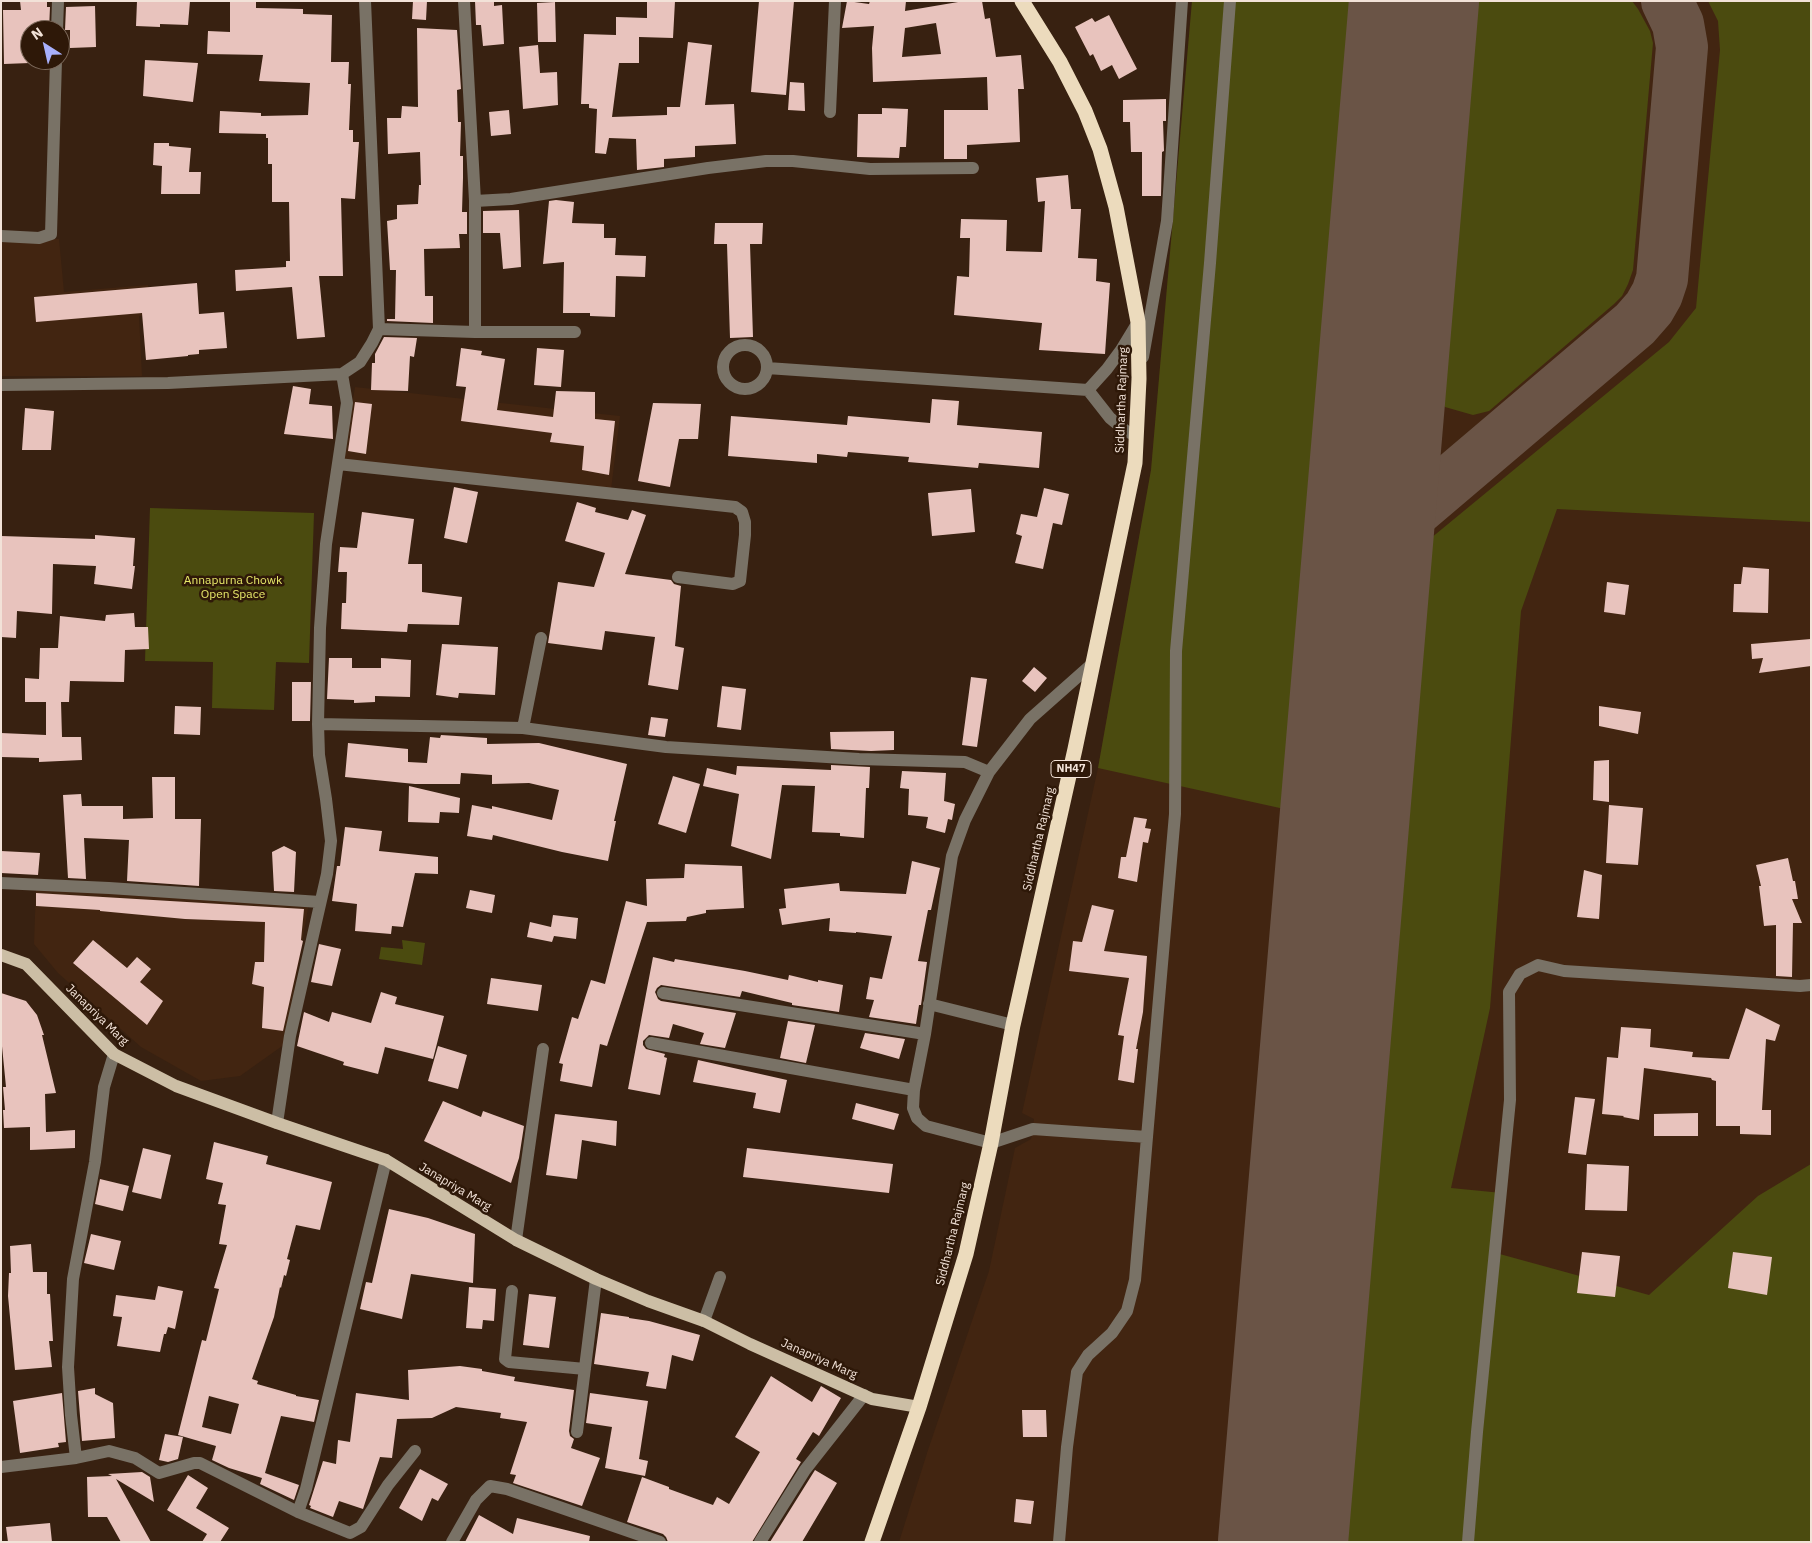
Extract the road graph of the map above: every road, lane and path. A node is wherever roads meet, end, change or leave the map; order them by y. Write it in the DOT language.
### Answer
graph roads {
  1 [pos="58,1"];
  2 [pos="366,1"];
  3 [pos="464,1"];
  4 [pos="835,1"];
  5 [pos="1022,1"];
  6 [pos="1182,1"];
  7 [pos="1230,1"];
  8 [pos="58,20"];
  9 [pos="56,70"];
  10 [pos="830,112"];
  11 [pos="973,168"];
  12 [pos="475,201"];
  13 [pos="1,236"];
  14 [pos="1138,322"];
  15 [pos="379,329"];
  16 [pos="475,332"];
  17 [pos="575,332"];
  18 [pos="767,368"];
  19 [pos="342,374"];
  20 [pos="1139,379"];
  21 [pos="1,385"];
  22 [pos="1088,390"];
  23 [pos="1137,436"];
  24 [pos="338,464"];
  25 [pos="678,577"];
  26 [pos="541,638"];
  27 [pos="1092,664"];
  28 [pos="318,724"];
  29 [pos="523,728"];
  30 [pos="989,772"];
  31 [pos="1,883"];
  32 [pos="320,902"];
  33 [pos="1,955"];
  34 [pos="1811,985"];
  35 [pos="663,993"];
  36 [pos="929,1004"];
  37 [pos="1013,1025"];
  38 [pos="925,1034"];
  39 [pos="651,1043"];
  40 [pos="543,1049"];
  41 [pos="114,1054"];
  42 [pos="914,1090"];
  43 [pos="277,1123"];
  44 [pos="1147,1137"];
  45 [pos="991,1143"];
  46 [pos="386,1160"];
  47 [pos="516,1240"];
  48 [pos="720,1277"];
  49 [pos="596,1279"];
  50 [pos="512,1291"];
  51 [pos="704,1321"];
  52 [pos="585,1369"];
  53 [pos="864,1395"];
  54 [pos="919,1407"];
  55 [pos="578,1432"];
  56 [pos="415,1451"];
  57 [pos="76,1458"];
  58 [pos="1,1467"];
  59 [pos="298,1512"];
  60 [pos="452,1542"];
  61 [pos="660,1542"];
  62 [pos="760,1542"];
  63 [pos="872,1542"];
  64 [pos="1059,1542"];
  65 [pos="1468,1542"];
  1 -- 8 [label="street"];
  2 -- 15 [label="street"];
  3 -- 12 [label="street"];
  4 -- 10 [label="street"];
  5 -- 14 [label="highway, Siddhartha Rajmarg / NH47"];
  6 -- 20 [label="street"];
  7 -- 44 [label="street"];
  9 -- 13 [label="street"];
  11 -- 12 [label="street"];
  12 -- 16 [label="street"];
  14 -- 20 [label="highway, Siddhartha Rajmarg / NH47"];
  14 -- 22 [label="street"];
  15 -- 16 [label="street"];
  15 -- 19 [label="street"];
  16 -- 17 [label="street"];
  18 -- 22 [label="street"];
  19 -- 21 [label="street"];
  19 -- 24 [label="street"];
  20 -- 23 [label="highway, Siddhartha Rajmarg / NH47"];
  22 -- 23 [label="street"];
  23 -- 27 [label="highway, Siddhartha Rajmarg / NH47"];
  24 -- 25 [label="street"];
  24 -- 28 [label="street"];
  26 -- 29 [label="street"];
  27 -- 30 [label="street"];
  27 -- 37 [label="highway, Siddhartha Rajmarg / NH47"];
  28 -- 29 [label="street"];
  28 -- 32 [label="street"];
  29 -- 30 [label="street"];
  30 -- 36 [label="street"];
  31 -- 32 [label="street"];
  32 -- 43 [label="street"];
  33 -- 41 [label="main road, Janapriya Marg"];
  34 -- 65 [label="street"];
  35 -- 38 [label="street"];
  36 -- 37 [label="street"];
  36 -- 38 [label="street"];
  37 -- 45 [label="highway, Siddhartha Rajmarg / NH47"];
  38 -- 42 [label="street"];
  39 -- 42 [label="street"];
  40 -- 47 [label="street"];
  41 -- 43 [label="main road, Janapriya Marg"];
  41 -- 57 [label="street"];
  42 -- 45 [label="street"];
  43 -- 46 [label="main road, Janapriya Marg"];
  44 -- 45 [label="street"];
  44 -- 64 [label="street"];
  45 -- 54 [label="highway, Siddhartha Rajmarg / NH47"];
  46 -- 47 [label="main road, Janapriya Marg"];
  46 -- 59 [label="street"];
  47 -- 49 [label="main road, Janapriya Marg"];
  48 -- 51 [label="street"];
  49 -- 51 [label="main road, Janapriya Marg"];
  49 -- 52 [label="street"];
  50 -- 52 [label="street"];
  51 -- 53 [label="main road, Janapriya Marg"];
  52 -- 55 [label="street"];
  53 -- 54 [label="main road, Janapriya Marg"];
  53 -- 62 [label="street"];
  54 -- 63 [label="highway, Siddhartha Rajmarg / NH47"];
  56 -- 59 [label="street"];
  57 -- 58 [label="street"];
  57 -- 59 [label="street"];
  60 -- 61 [label="street"];
}
